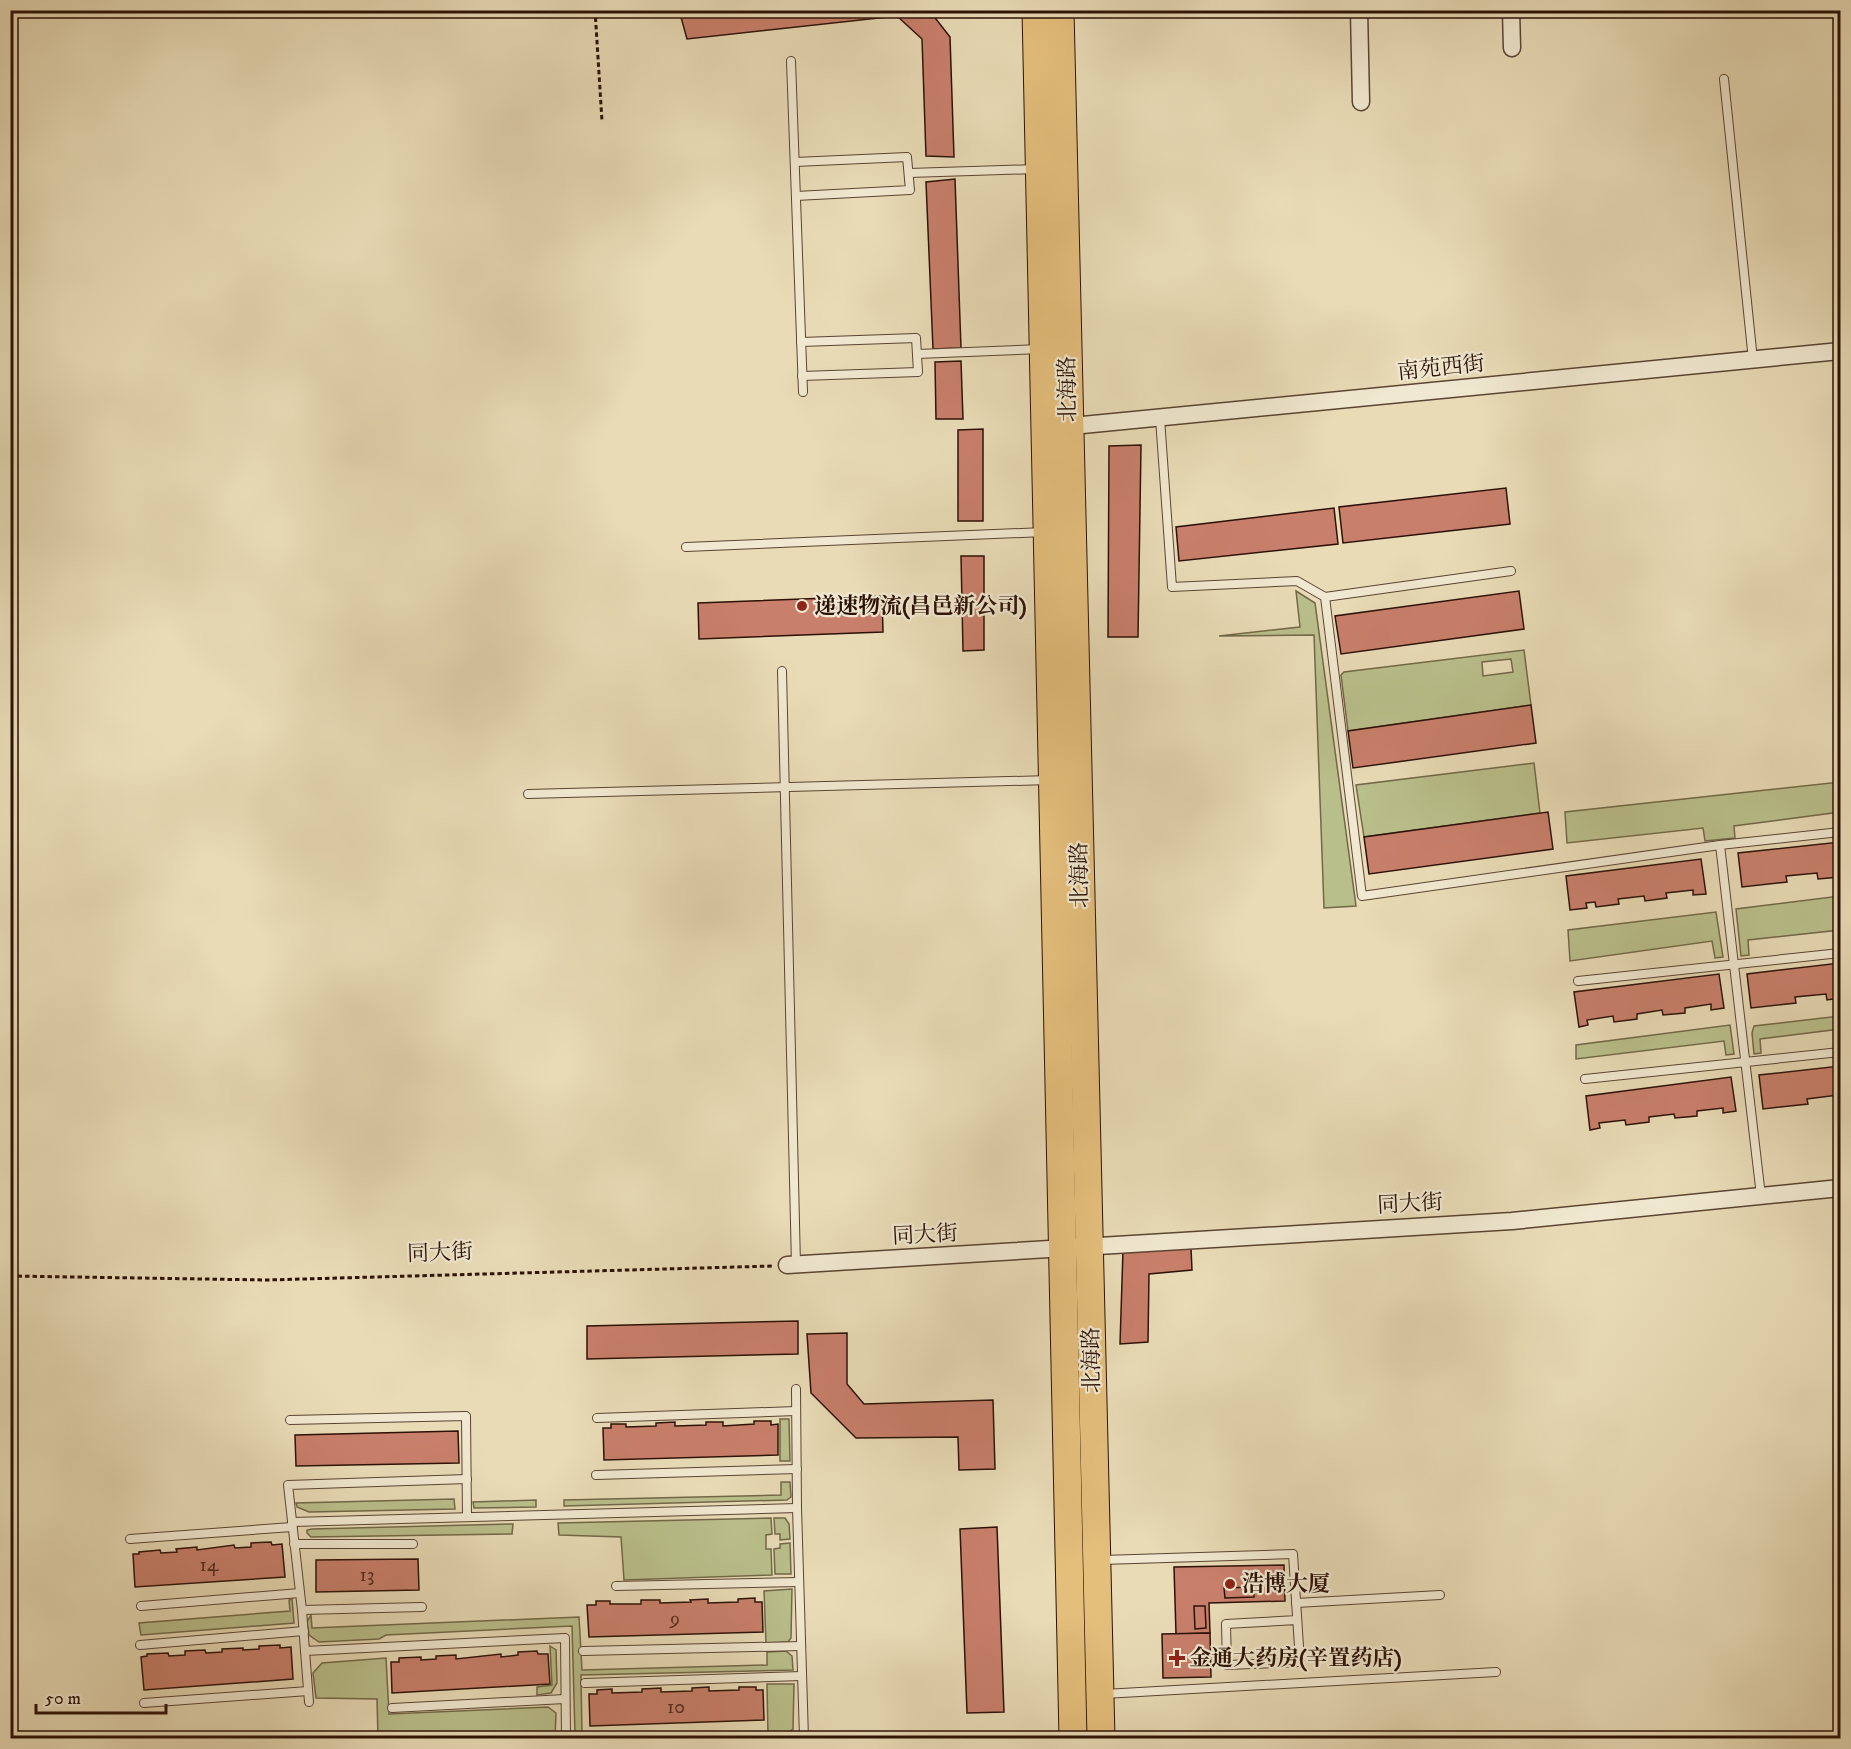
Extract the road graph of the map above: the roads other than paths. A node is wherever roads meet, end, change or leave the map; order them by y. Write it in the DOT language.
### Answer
graph roads {
  1 [pos="1036,10"];
  2 [pos="1060,10"];
  3 [pos="1359,10"];
  4 [pos="1511,10"];
  5 [pos="1512,48"];
  6 [pos="791,61"];
  7 [pos="1725,79"];
  8 [pos="1361,102"];
  9 [pos="795,162"];
  10 [pos="1040,168"];
  11 [pos="909,173"];
  12 [pos="796,196"];
  13 [pos="801,342"];
  14 [pos="1044,349"];
  15 [pos="1840,351"];
  16 [pos="917,354"];
  17 [pos="1753,360"];
  18 [pos="802,376"];
  19 [pos="802,392"];
  20 [pos="1160,418"];
  21 [pos="1057,427"];
  22 [pos="1047,532"];
  23 [pos="686,547"];
  24 [pos="1511,571"];
  25 [pos="1324,597"];
  26 [pos="782,671"];
  27 [pos="1065,779"];
  28 [pos="785,787"];
  29 [pos="528,794"];
  30 [pos="1840,832"];
  31 [pos="1720,845"];
  32 [pos="1840,953"];
  33 [pos="1734,964"];
  34 [pos="1578,981"];
  35 [pos="1840,1053"];
  36 [pos="1745,1062"];
  37 [pos="1585,1079"];
  38 [pos="1840,1188"];
  39 [pos="1761,1196"];
  40 [pos="1076,1247"];
  41 [pos="792,1265"];
  42 [pos="796,1389"];
  43 [pos="796,1411"];
  44 [pos="597,1418"];
  45 [pos="290,1419"];
  46 [pos="797,1469"];
  47 [pos="596,1475"];
  48 [pos="467,1479"];
  49 [pos="797,1508"];
  50 [pos="467,1517"];
  51 [pos="292,1524"];
  52 [pos="130,1539"];
  53 [pos="413,1544"];
  54 [pos="294,1545"];
  55 [pos="1096,1560"];
  56 [pos="799,1582"];
  57 [pos="616,1586"];
  58 [pos="300,1593"];
  59 [pos="1440,1595"];
  60 [pos="1296,1603"];
  61 [pos="141,1606"];
  62 [pos="422,1607"];
  63 [pos="302,1610"];
  64 [pos="1297,1620"];
  65 [pos="304,1631"];
  66 [pos="140,1645"];
  67 [pos="801,1646"];
  68 [pos="305,1651"];
  69 [pos="583,1651"];
  70 [pos="1496,1672"];
  71 [pos="802,1676"];
  72 [pos="585,1683"];
  73 [pos="308,1691"];
  74 [pos="1099,1695"];
  75 [pos="565,1700"];
  76 [pos="309,1702"];
  77 [pos="144,1703"];
  78 [pos="392,1708"];
  79 [pos="1087,1737"];
  80 [pos="566,1738"];
  81 [pos="804,1738"];
  82 [pos="978,1738"];
  1 -- 10 [label="main road, 北海路"];
  2 -- 21 [label="main road, 北海路"];
  3 -- 8 [label="street"];
  4 -- 5 [label="street"];
  6 -- 9 [label="lane"];
  7 -- 17 [label="lane"];
  9 -- 11 [label="lane"];
  9 -- 12 [label="lane"];
  10 -- 11 [label="lane"];
  10 -- 14 [label="main road, 北海路"];
  11 -- 12 [label="lane"];
  12 -- 13 [label="lane"];
  13 -- 16 [label="lane"];
  13 -- 18 [label="lane"];
  14 -- 16 [label="lane"];
  14 -- 21 [label="main road, 北海路"];
  15 -- 17 [label="street, 南苑西街"];
  16 -- 18 [label="lane"];
  17 -- 20 [label="street, 南苑西街"];
  18 -- 19 [label="lane"];
  20 -- 21 [label="street, 南苑西街"];
  20 -- 25 [label="lane"];
  21 -- 22 [label="main road, 北海路"];
  21 -- 27 [label="main road, 北海路"];
  22 -- 23 [label="lane"];
  22 -- 27 [label="main road, 北海路"];
  24 -- 25 [label="lane"];
  25 -- 31 [label="lane"];
  26 -- 28 [label="lane"];
  27 -- 28 [label="lane"];
  27 -- 40 [label="main road, 北海路"];
  28 -- 29 [label="lane"];
  28 -- 41 [label="lane"];
  30 -- 31 [label="lane"];
  31 -- 33 [label="lane"];
  32 -- 33 [label="lane"];
  33 -- 34 [label="lane"];
  33 -- 36 [label="lane"];
  35 -- 36 [label="lane"];
  36 -- 37 [label="lane"];
  36 -- 39 [label="lane"];
  38 -- 39 [label="street, 同大街"];
  39 -- 40 [label="street, 同大街"];
  40 -- 41 [label="street, 同大街"];
  40 -- 55 [label="main road, 北海路"];
  40 -- 79 [label="main road, 北海路"];
  42 -- 43 [label="lane"];
  43 -- 44 [label="lane"];
  43 -- 46 [label="lane"];
  45 -- 48 [label="lane"];
  46 -- 47 [label="lane"];
  46 -- 49 [label="lane"];
  48 -- 50 [label="lane"];
  48 -- 51 [label="lane"];
  49 -- 50 [label="lane"];
  49 -- 56 [label="lane"];
  50 -- 51 [label="lane"];
  51 -- 52 [label="lane"];
  51 -- 54 [label="lane"];
  53 -- 54 [label="lane"];
  54 -- 58 [label="lane"];
  55 -- 60 [label="lane"];
  55 -- 74 [label="main road, 北海路"];
  56 -- 57 [label="lane"];
  56 -- 67 [label="lane"];
  58 -- 61 [label="lane"];
  58 -- 63 [label="lane"];
  59 -- 60 [label="lane"];
  60 -- 64 [label="lane"];
  62 -- 63 [label="lane"];
  63 -- 65 [label="lane"];
  64 -- 64 [label="lane"];
  65 -- 66 [label="lane"];
  65 -- 68 [label="lane"];
  67 -- 69 [label="lane"];
  67 -- 71 [label="lane"];
  68 -- 73 [label="lane"];
  68 -- 75 [label="lane"];
  70 -- 74 [label="lane"];
  71 -- 72 [label="lane"];
  71 -- 81 [label="lane"];
  73 -- 76 [label="lane"];
  73 -- 77 [label="lane"];
  74 -- 79 [label="main road, 北海路"];
  75 -- 78 [label="lane"];
  75 -- 80 [label="lane"];
  79 -- 82 [label="lane"];
}
